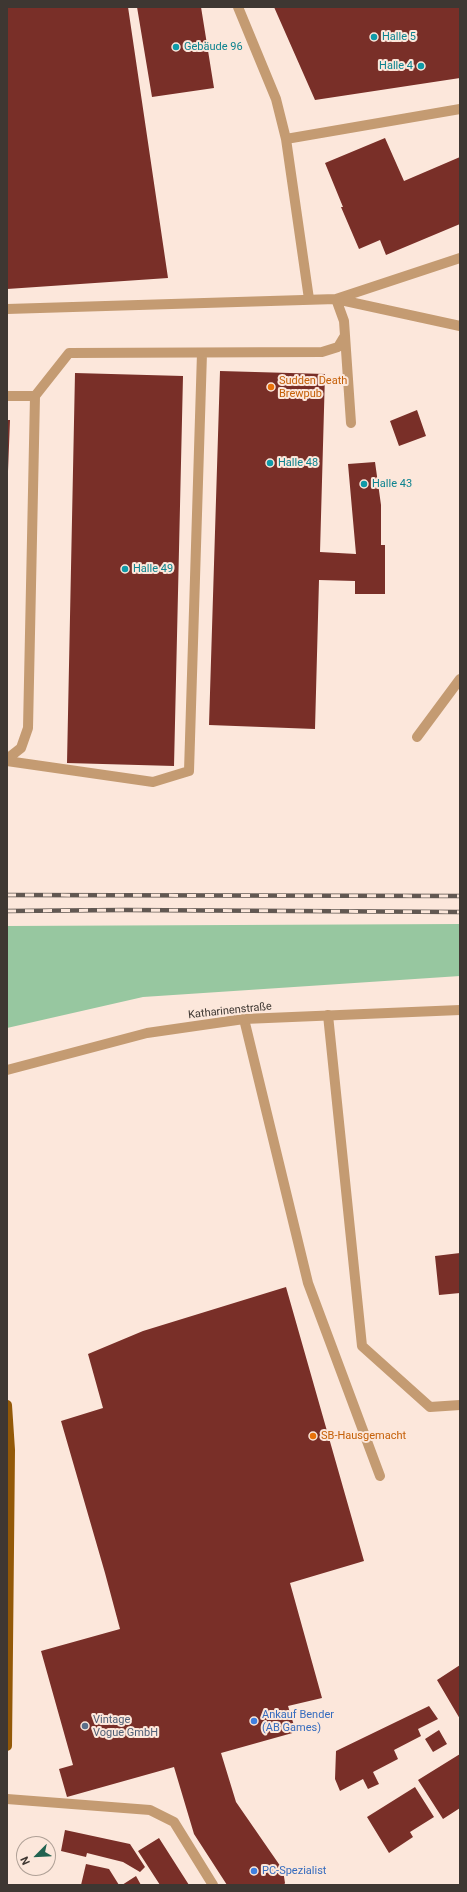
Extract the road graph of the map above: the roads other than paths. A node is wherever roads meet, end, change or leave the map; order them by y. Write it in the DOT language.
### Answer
graph roads {
  1 [pos="238,7"];
  2 [pos="460,109"];
  3 [pos="286,139"];
  4 [pos="460,258"];
  5 [pos="310,299"];
  6 [pos="336,299"];
  7 [pos="7,310"];
  8 [pos="460,326"];
  9 [pos="344,337"];
  10 [pos="202,353"];
  11 [pos="7,396"];
  12 [pos="35,396"];
  13 [pos="351,423"];
  14 [pos="460,679"];
  15 [pos="417,737"];
  16 [pos="7,760"];
  17 [pos="460,1010"];
  18 [pos="328,1015"];
  19 [pos="244,1019"];
  20 [pos="7,1070"];
  21 [pos="7,1405"];
  22 [pos="460,1405"];
  23 [pos="380,1476"];
  24 [pos="8,1632"];
  25 [pos="7,1746"];
  26 [pos="7,1799"];
  27 [pos="213,1885"];
  1 -- 3 [label="street"];
  2 -- 3 [label="street"];
  3 -- 5 [label="street"];
  4 -- 6 [label="street"];
  5 -- 6 [label="street"];
  5 -- 7 [label="street"];
  6 -- 8 [label="street"];
  6 -- 9 [label="street"];
  9 -- 10 [label="street"];
  9 -- 13 [label="street"];
  10 -- 12 [label="street"];
  10 -- 16 [label="street"];
  11 -- 12 [label="street"];
  12 -- 16 [label="street"];
  14 -- 15 [label="street"];
  17 -- 18 [label="street, Katharinenstraße"];
  18 -- 19 [label="street, Katharinenstraße"];
  18 -- 22 [label="street"];
  19 -- 20 [label="street, Katharinenstraße"];
  19 -- 23 [label="street"];
  21 -- 24 [label="main road"];
  24 -- 25 [label="main road"];
  26 -- 27 [label="street"];
}
